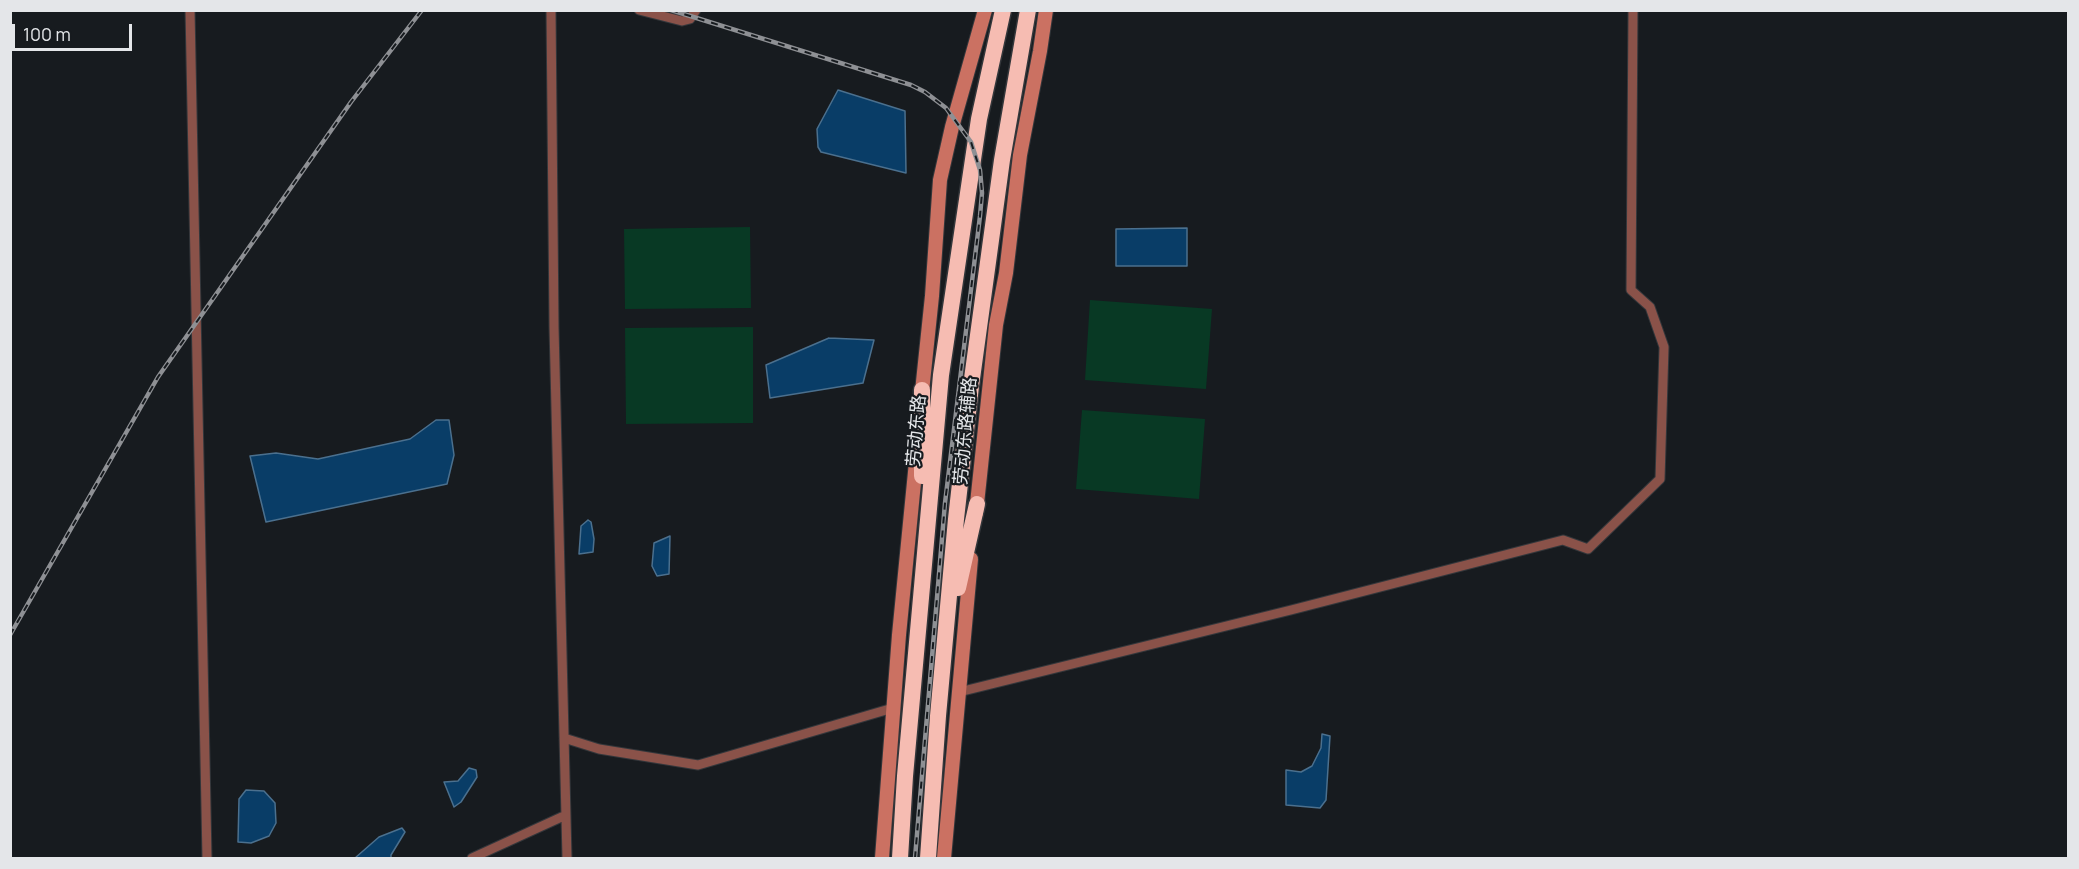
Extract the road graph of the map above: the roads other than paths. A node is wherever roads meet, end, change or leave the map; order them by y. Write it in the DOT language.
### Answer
graph roads {
  1 [pos="190,10"];
  2 [pos="551,10"];
  3 [pos="639,10"];
  4 [pos="696,10"];
  5 [pos="985,10"];
  6 [pos="1003,10"];
  7 [pos="1028,10"];
  8 [pos="1633,10"];
  9 [pos="1046,15"];
  10 [pos="922,390"];
  11 [pos="977,504"];
  12 [pos="918,634"];
  13 [pos="959,692"];
  14 [pos="893,708"];
  15 [pos="938,716"];
  16 [pos="564,738"];
  17 [pos="566,815"];
  18 [pos="207,858"];
  19 [pos="472,858"];
  20 [pos="567,858"];
  21 [pos="882,858"];
  22 [pos="900,858"];
  23 [pos="928,858"];
  24 [pos="945,858"];
  1 -- 18 [label="street"];
  2 -- 16 [label="street"];
  3 -- 4 [label="street"];
  5 -- 10 [label="main road"];
  6 -- 12 [label="highway, 劳动东路"];
  7 -- 15 [label="highway"];
  8 -- 13 [label="street"];
  9 -- 11 [label="main road, 劳动东路辅路"];
  10 -- 12 [label="highway"];
  10 -- 14 [label="main road"];
  11 -- 13 [label="main road, 劳动东路辅路"];
  11 -- 15 [label="highway"];
  12 -- 22 [label="highway, 劳动东路"];
  13 -- 24 [label="main road, 劳动东路辅路"];
  14 -- 16 [label="street"];
  14 -- 21 [label="main road"];
  15 -- 23 [label="highway"];
  16 -- 17 [label="street"];
  17 -- 19 [label="street"];
  17 -- 20 [label="street"];
}
